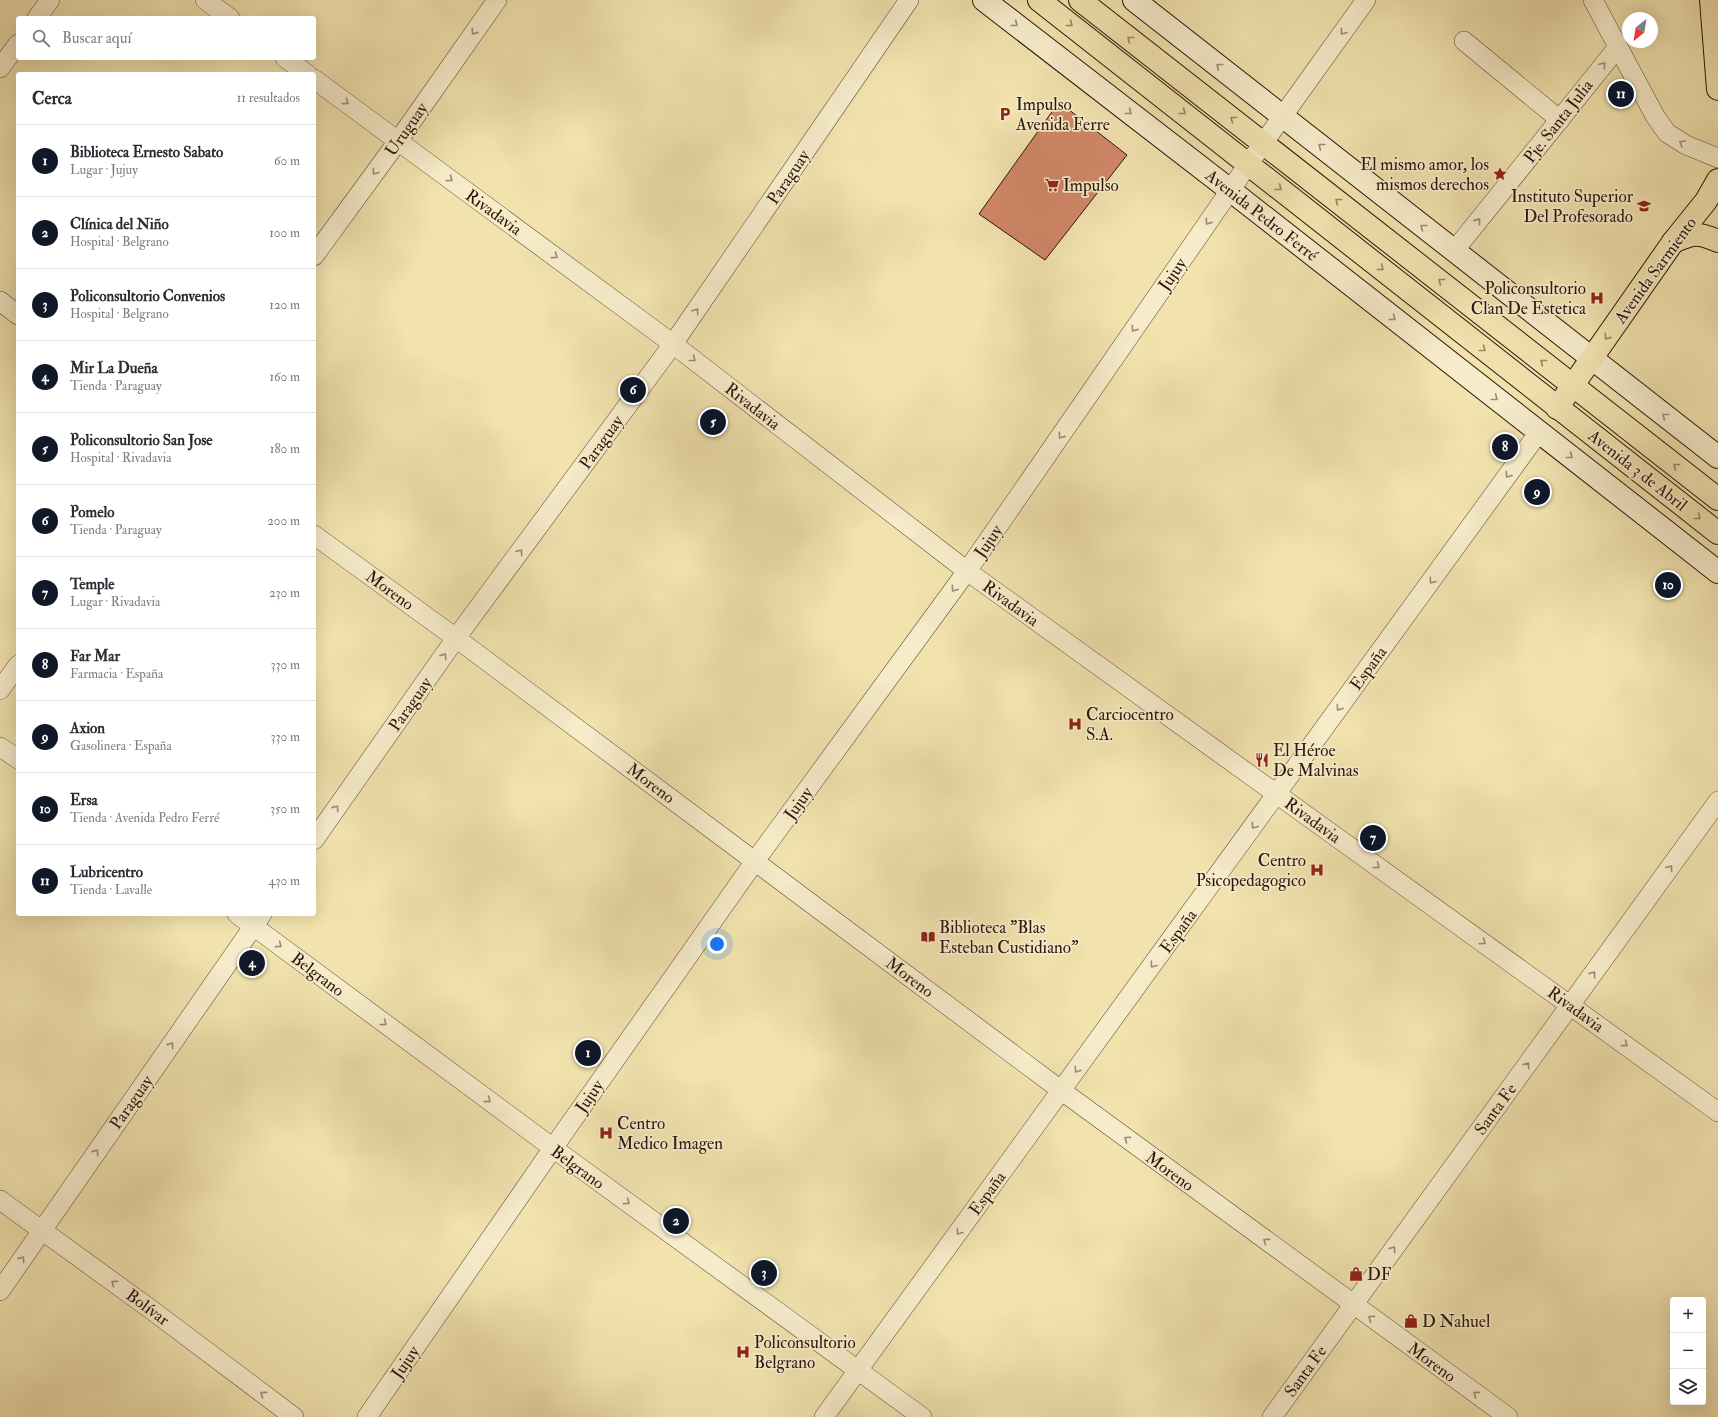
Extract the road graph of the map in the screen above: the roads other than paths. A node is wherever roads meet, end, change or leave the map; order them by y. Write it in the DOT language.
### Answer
graph roads {
  1 [pos="50,0"];
  2 [pos="205,0"];
  3 [pos="497,0"];
  4 [pos="909,0"];
  5 [pos="984,0"];
  6 [pos="1039,0"];
  7 [pos="1080,0"];
  8 [pos="1134,0"];
  9 [pos="1366,0"];
  10 [pos="1594,0"];
  11 [pos="1711,0"];
  12 [pos="38,16"];
  13 [pos="227,16"];
  14 [pos="1464,41"];
  15 [pos="16,47"];
  16 [pos="1618,47"];
  17 [pos="288,60"];
  18 [pos="0,68"];
  19 [pos="304,72"];
  20 [pos="316,80"];
  21 [pos="1718,89"];
  22 [pos="1283,116"];
  23 [pos="1560,120"];
  24 [pos="398,140"];
  25 [pos="1264,142"];
  26 [pos="1718,158"];
  27 [pos="1249,163"];
  28 [pos="1718,180"];
  29 [pos="1230,190"];
  30 [pos="1718,241"];
  31 [pos="1673,242"];
  32 [pos="1454,251"];
  33 [pos="316,253"];
  34 [pos="0,301"];
  35 [pos="16,313"];
  36 [pos="673,344"];
  37 [pos="1592,359"];
  38 [pos="1573,386"];
  39 [pos="1557,408"];
  40 [pos="1539,432"];
  41 [pos="1718,457"];
  42 [pos="1718,498"];
  43 [pos="1718,533"];
  44 [pos="316,536"];
  45 [pos="967,571"];
  46 [pos="1718,572"];
  47 [pos="456,638"];
  48 [pos="16,668"];
  49 [pos="0,690"];
  50 [pos="0,747"];
  51 [pos="16,759"];
  52 [pos="1277,794"];
  53 [pos="1718,801"];
  54 [pos="316,837"];
  55 [pos="755,861"];
  56 [pos="244,916"];
  57 [pos="258,920"];
  58 [pos="1571,1005"];
  59 [pos="1062,1091"];
  60 [pos="1718,1112"];
  61 [pos="553,1148"];
  62 [pos="0,1200"];
  63 [pos="42,1231"];
  64 [pos="0,1291"];
  65 [pos="1353,1305"];
  66 [pos="858,1370"];
  67 [pos="294,1417"];
  68 [pos="367,1417"];
  69 [pos="824,1417"];
  70 [pos="922,1417"];
  71 [pos="1272,1417"];
  72 [pos="1508,1417"];
  1 -- 12 [label="street"];
  2 -- 13 [label="street"];
  3 -- 24 [label="street, Uruguay, one-way"];
  36 -- 4 [label="street, Paraguay, one-way"];
  5 -- 29 [label="main road, Avenida Pedro Ferré, one-way"];
  6 -- 27 [label="main road, Avenida Pedro Ferré, one-way"];
  25 -- 7 [label="main road, one-way"];
  22 -- 8 [label="main road, one-way"];
  9 -- 22 [label="street, Jujuy, one-way"];
  10 -- 16 [label="street"];
  11 -- 21 [label="main road"];
  14 -- 23 [label="street"];
  15 -- 18 [label="street"];
  23 -- 16 [label="street, Pje. Santa Julia, one-way"];
  26 -- 16 [label="street, one-way"];
  17 -- 19 [label="street"];
  20 -- 24 [label="street, Rivadavia, one-way"];
  22 -- 25 [label="street, Jujuy"];
  32 -- 22 [label="main road, one-way"];
  32 -- 23 [label="street, Pje. Santa Julia, one-way"];
  24 -- 33 [label="street, Uruguay, one-way"];
  24 -- 36 [label="street, Rivadavia, one-way"];
  25 -- 27 [label="street, Jujuy"];
  38 -- 25 [label="main road, one-way"];
  27 -- 29 [label="street, Jujuy"];
  27 -- 39 [label="main road, Avenida Pedro Ferré, one-way"];
  28 -- 31 [label="main road, Avenida Sarmiento"];
  29 -- 40 [label="main road, Avenida Pedro Ferré, one-way"];
  29 -- 45 [label="street, Jujuy, one-way"];
  30 -- 31 [label="main road"];
  31 -- 37 [label="main road, Avenida Sarmiento, one-way"];
  32 -- 37 [label="main road"];
  34 -- 35 [label="street"];
  36 -- 45 [label="street, Rivadavia, one-way"];
  47 -- 36 [label="street, Paraguay, one-way"];
  37 -- 38 [label="main road, Avenida Sarmiento"];
  41 -- 37 [label="main road, one-way"];
  38 -- 39 [label="main road, España"];
  42 -- 38 [label="main road, Avenida 3 de Abril, one-way"];
  39 -- 40 [label="main road, España"];
  39 -- 43 [label="main road, Avenida 3 de Abril, one-way"];
  40 -- 46 [label="main road, Avenida 3 de Abril, one-way"];
  40 -- 52 [label="street, España, one-way"];
  44 -- 47 [label="street, Moreno"];
  45 -- 52 [label="street, Rivadavia"];
  45 -- 55 [label="street, Jujuy, one-way"];
  54 -- 47 [label="street, Paraguay, one-way"];
  47 -- 55 [label="street, Moreno"];
  48 -- 49 [label="street"];
  50 -- 51 [label="street"];
  52 -- 58 [label="street, Rivadavia, one-way"];
  52 -- 59 [label="street, España, one-way"];
  58 -- 53 [label="street, Santa Fe, one-way"];
  55 -- 59 [label="street, Moreno"];
  55 -- 61 [label="street, Jujuy"];
  56 -- 57 [label="street, Belgrano"];
  57 -- 61 [label="street, Belgrano, one-way"];
  63 -- 57 [label="street, Paraguay, one-way"];
  58 -- 60 [label="street, Rivadavia, one-way"];
  65 -- 58 [label="street, Santa Fe, one-way"];
  65 -- 59 [label="street, Moreno, one-way"];
  59 -- 66 [label="street, España, one-way"];
  61 -- 66 [label="street, Belgrano, one-way"];
  61 -- 68 [label="street, Jujuy"];
  62 -- 63 [label="street, Bolívar"];
  64 -- 63 [label="street, Paraguay, one-way"];
  67 -- 63 [label="street, Bolívar, one-way"];
  65 -- 71 [label="street, Santa Fe"];
  72 -- 65 [label="street, Moreno, one-way"];
  66 -- 69 [label="street, España"];
  66 -- 70 [label="street, Belgrano"];
}
